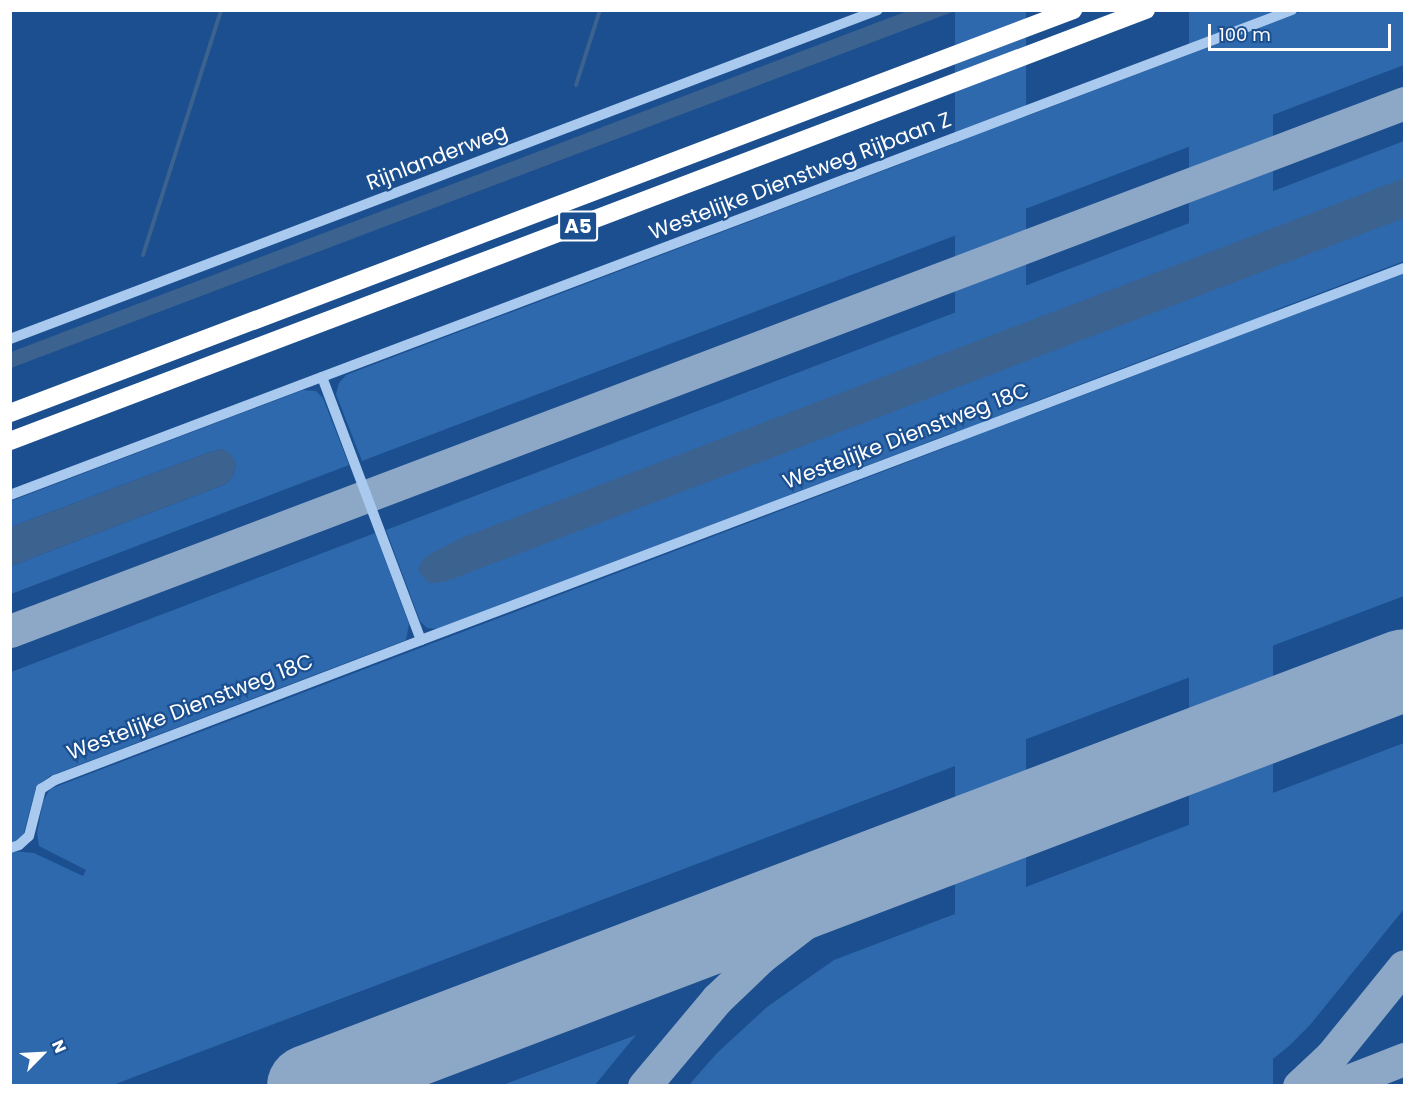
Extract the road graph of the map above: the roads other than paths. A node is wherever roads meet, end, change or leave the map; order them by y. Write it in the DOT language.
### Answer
graph roads {
  1 [pos="878,10"];
  2 [pos="1072,10"];
  3 [pos="1146,10"];
  4 [pos="1292,10"];
  5 [pos="1404,268"];
  6 [pos="10,339"];
  7 [pos="322,377"];
  8 [pos="10,413"];
  9 [pos="10,441"];
  10 [pos="10,495"];
  11 [pos="421,640"];
  12 [pos="10,848"];
  1 -- 6 [label="street, Rijnlanderweg"];
  2 -- 8 [label="highway, A5"];
  3 -- 9 [label="highway, A5"];
  4 -- 7 [label="street, Westelijke Dienstweg Rijbaan Z"];
  5 -- 11 [label="street, Westelijke Dienstweg 18C"];
  7 -- 10 [label="street, Westelijke Dienstweg Rijbaan Z"];
  7 -- 11 [label="street"];
  11 -- 12 [label="street, Westelijke Dienstweg 18C"];
}
